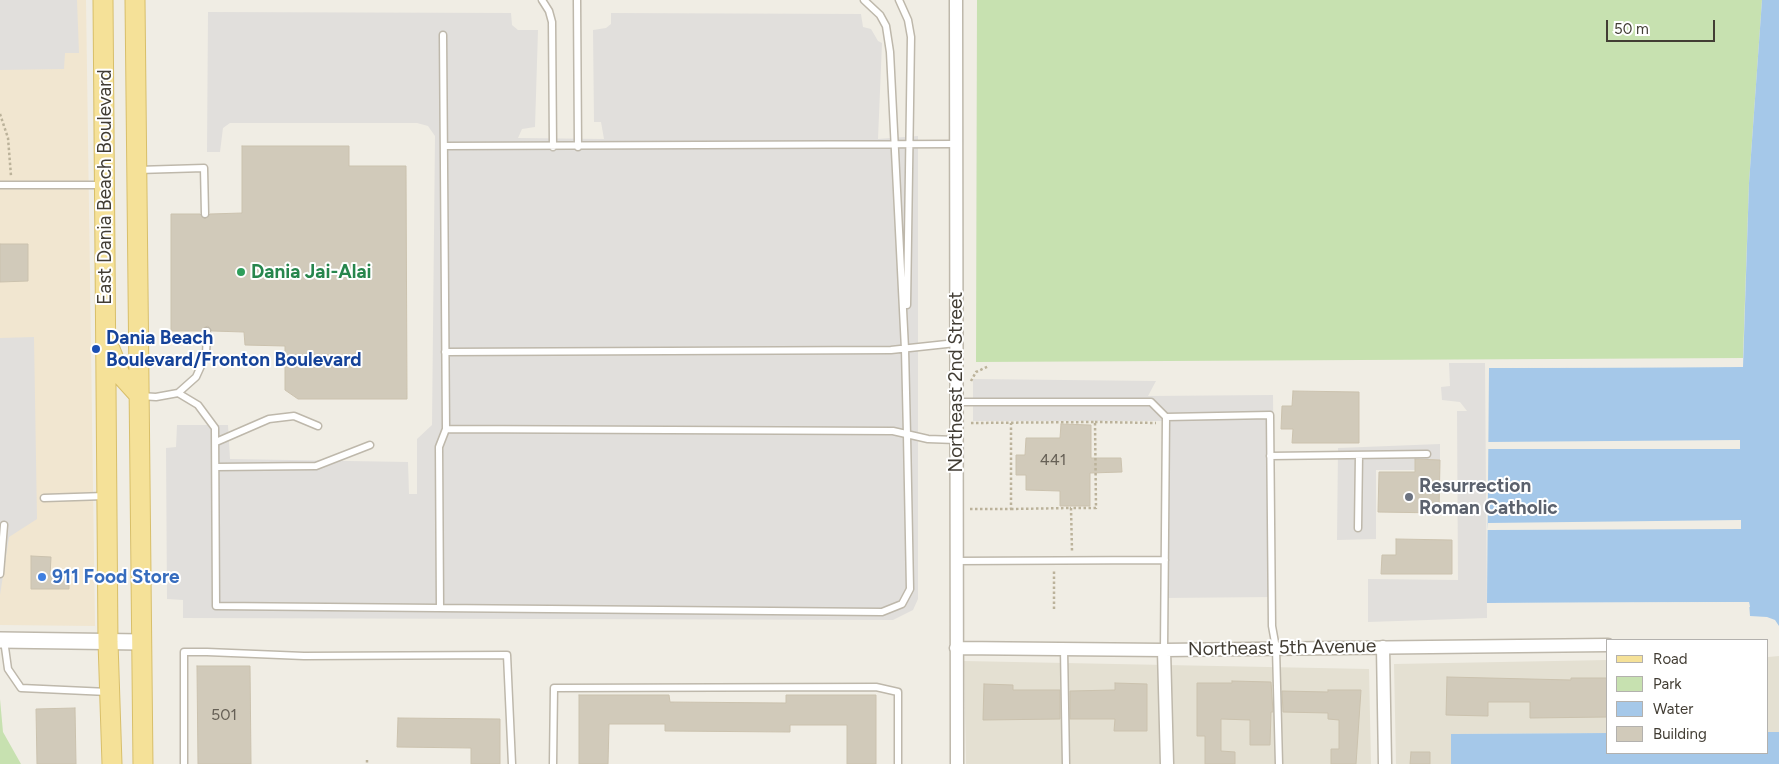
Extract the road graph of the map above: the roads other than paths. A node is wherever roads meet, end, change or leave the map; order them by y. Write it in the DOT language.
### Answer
graph roads {
  1 [pos="103,0"];
  2 [pos="135,0"];
  3 [pos="542,0"];
  4 [pos="576,0"];
  5 [pos="864,0"];
  6 [pos="899,0"];
  7 [pos="956,0"];
  8 [pos="443,34"];
  9 [pos="956,144"];
  10 [pos="894,145"];
  11 [pos="911,145"];
  12 [pos="444,146"];
  13 [pos="553,147"];
  14 [pos="578,147"];
  15 [pos="137,170"];
  16 [pos="0,185"];
  17 [pos="105,185"];
  18 [pos="205,214"];
  19 [pos="207,332"];
  20 [pos="106,339"];
  21 [pos="956,343"];
  22 [pos="905,349"];
  23 [pos="445,352"];
  24 [pos="178,393"];
  25 [pos="139,395"];
  26 [pos="956,402"];
  27 [pos="1166,417"];
  28 [pos="318,426"];
  29 [pos="446,429"];
  30 [pos="907,435"];
  31 [pos="956,440"];
  32 [pos="216,442"];
  33 [pos="370,445"];
  34 [pos="1359,454"];
  35 [pos="1427,454"];
  36 [pos="1270,456"];
  37 [pos="216,467"];
  38 [pos="107,496"];
  39 [pos="44,498"];
  40 [pos="4,525"];
  41 [pos="1358,528"];
  42 [pos="1165,560"];
  43 [pos="956,561"];
  44 [pos="0,574"];
  45 [pos="440,608"];
  46 [pos="2,640"];
  47 [pos="108,642"];
  48 [pos="141,642"];
  49 [pos="1606,645"];
  50 [pos="1383,647"];
  51 [pos="956,648"];
  52 [pos="1276,648"];
  53 [pos="1064,649"];
  54 [pos="1164,650"];
  55 [pos="110,692"];
  56 [pos="112,764"];
  57 [pos="143,764"];
  58 [pos="184,764"];
  59 [pos="512,764"];
  60 [pos="553,764"];
  61 [pos="898,764"];
  62 [pos="957,764"];
  63 [pos="1066,764"];
  64 [pos="1167,764"];
  65 [pos="1279,764"];
  66 [pos="1384,764"];
  1 -- 17 [label="main road, East Dania Beach Boulevard"];
  2 -- 15 [label="main road, East Dania Beach Boulevard"];
  3 -- 13 [label="lane"];
  4 -- 14 [label="lane"];
  5 -- 10 [label="lane"];
  6 -- 11 [label="lane"];
  7 -- 9 [label="street, Northeast 2nd Street"];
  8 -- 12 [label="lane"];
  9 -- 11 [label="lane"];
  9 -- 21 [label="street, Northeast 2nd Street"];
  10 -- 11 [label="lane"];
  10 -- 14 [label="lane"];
  10 -- 22 [label="lane"];
  11 -- 22 [label="lane"];
  12 -- 13 [label="lane"];
  12 -- 23 [label="lane"];
  13 -- 14 [label="lane"];
  15 -- 18 [label="lane"];
  15 -- 25 [label="main road, East Dania Beach Boulevard"];
  16 -- 17 [label="lane"];
  17 -- 20 [label="main road, East Dania Beach Boulevard"];
  19 -- 24 [label="lane"];
  20 -- 25 [label="main road"];
  20 -- 38 [label="main road, East Dania Beach Boulevard"];
  21 -- 22 [label="lane"];
  21 -- 26 [label="street, Northeast 2nd Street"];
  22 -- 23 [label="lane"];
  22 -- 30 [label="lane"];
  23 -- 29 [label="lane"];
  24 -- 25 [label="lane"];
  24 -- 32 [label="lane"];
  25 -- 48 [label="main road, East Dania Beach Boulevard"];
  26 -- 27 [label="lane"];
  26 -- 31 [label="street, Northeast 2nd Street"];
  27 -- 36 [label="lane"];
  27 -- 42 [label="lane"];
  28 -- 32 [label="lane"];
  29 -- 30 [label="lane"];
  29 -- 45 [label="lane"];
  30 -- 31 [label="lane"];
  30 -- 45 [label="lane"];
  31 -- 43 [label="street, Northeast 2nd Street"];
  32 -- 37 [label="lane"];
  33 -- 37 [label="lane"];
  34 -- 35 [label="lane"];
  34 -- 36 [label="lane"];
  34 -- 41 [label="lane"];
  36 -- 52 [label="lane"];
  37 -- 45 [label="lane"];
  38 -- 39 [label="lane"];
  38 -- 47 [label="main road, East Dania Beach Boulevard"];
  40 -- 44 [label="lane"];
  42 -- 43 [label="lane"];
  42 -- 54 [label="lane"];
  43 -- 51 [label="street, Northeast 2nd Street"];
  46 -- 47 [label="street"];
  46 -- 55 [label="lane"];
  47 -- 48 [label="street"];
  47 -- 55 [label="main road, East Dania Beach Boulevard"];
  48 -- 57 [label="main road, East Dania Beach Boulevard"];
  49 -- 50 [label="street, Northeast 5th Avenue"];
  50 -- 52 [label="street, Northeast 5th Avenue"];
  50 -- 66 [label="street"];
  51 -- 53 [label="street, Northeast 5th Avenue"];
  51 -- 62 [label="street, Northeast 2nd Street"];
  52 -- 54 [label="street, Northeast 5th Avenue"];
  52 -- 65 [label="lane"];
  53 -- 54 [label="street, Northeast 5th Avenue"];
  53 -- 63 [label="lane"];
  54 -- 64 [label="street"];
  55 -- 56 [label="main road, East Dania Beach Boulevard"];
  58 -- 59 [label="lane"];
  60 -- 61 [label="lane"];
}
